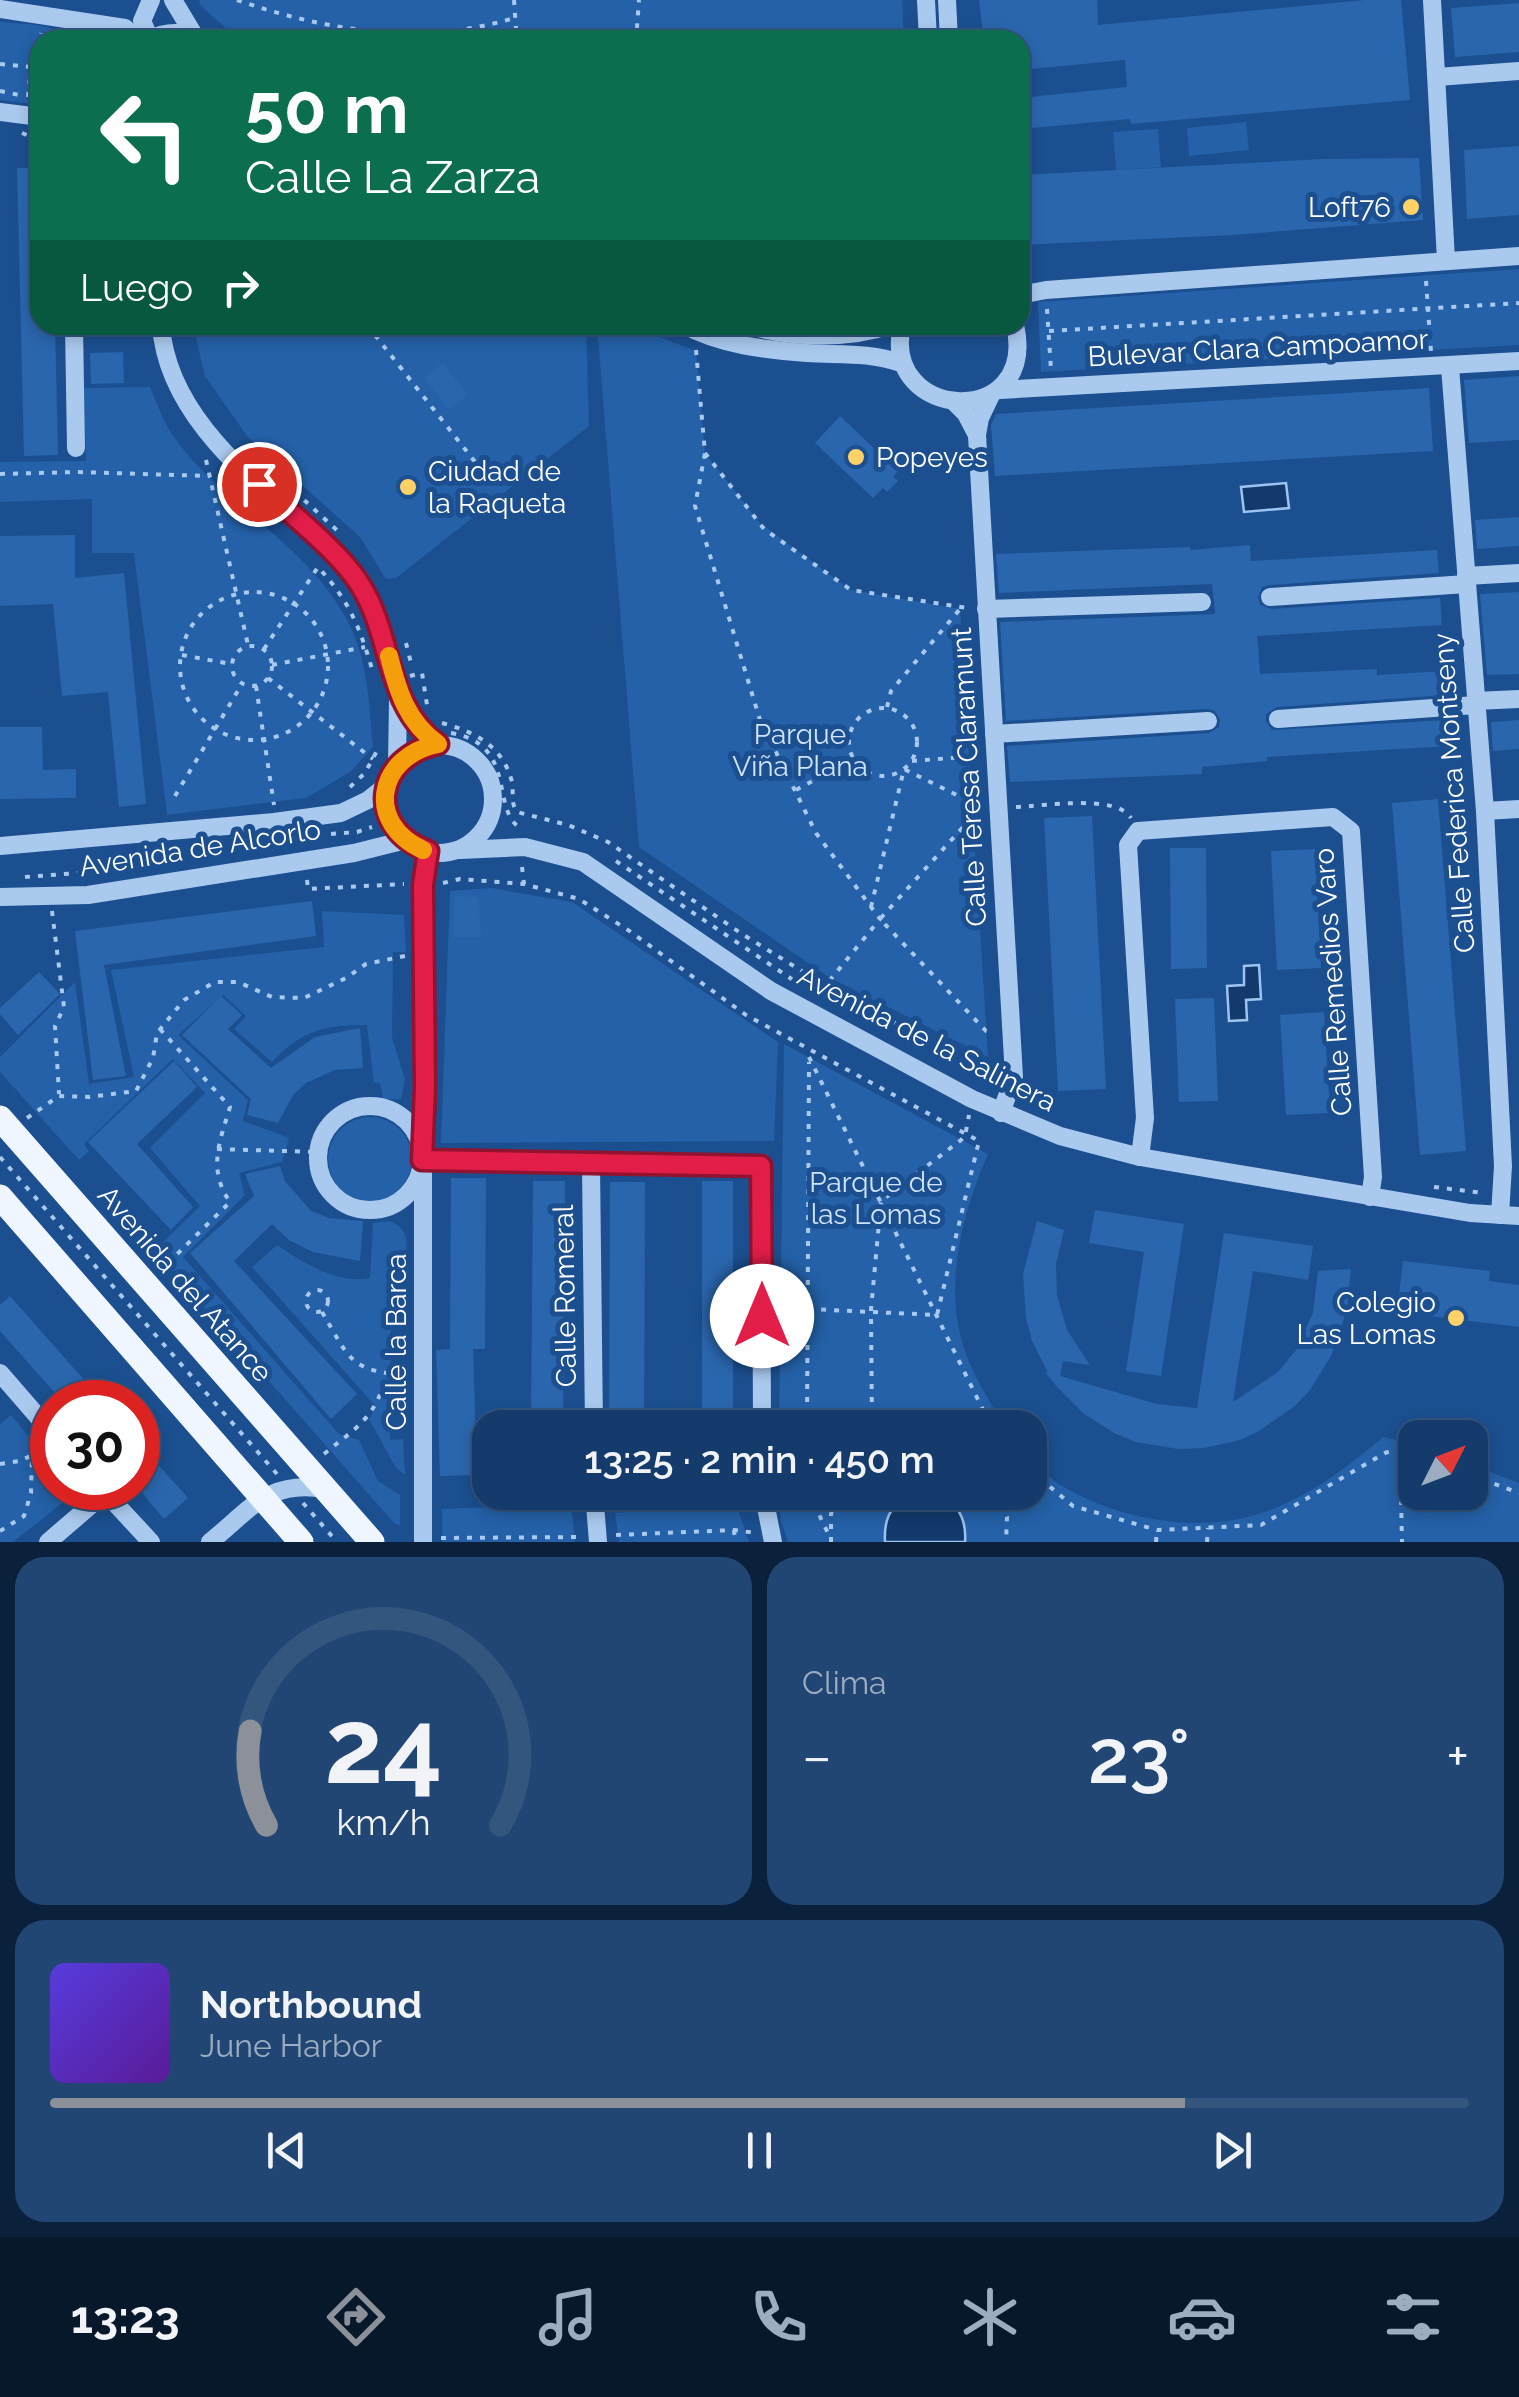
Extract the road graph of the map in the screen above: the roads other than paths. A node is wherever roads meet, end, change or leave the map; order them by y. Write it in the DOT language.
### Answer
graph roads {
  1 [pos="151,0"];
  2 [pos="173,0"];
  3 [pos="926,0"];
  4 [pos="947,0"];
  5 [pos="1432,0"];
  6 [pos="0,8"];
  7 [pos="127,30"];
  8 [pos="145,30"];
  9 [pos="194,30"];
  10 [pos="928,30"];
  11 [pos="948,30"];
  12 [pos="1519,71"];
  13 [pos="1437,76"];
  14 [pos="0,112"];
  15 [pos="30,116"];
  16 [pos="1519,256"];
  17 [pos="1446,260"];
  18 [pos="1030,293"];
  19 [pos="74,335"];
  20 [pos="163,335"];
  21 [pos="712,335"];
  22 [pos="900,335"];
  23 [pos="1017,335"];
  24 [pos="1519,361"];
  25 [pos="901,363"];
  26 [pos="1442,367"];
  27 [pos="995,393"];
  28 [pos="954,402"];
  29 [pos="976,435"];
  30 [pos="76,448"];
  31 [pos="1519,573"];
  32 [pos="1466,580"];
  33 [pos="1270,596"];
  34 [pos="1202,602"];
  35 [pos="980,608"];
  36 [pos="395,682"];
  37 [pos="1519,699"];
  38 [pos="1476,703"];
  39 [pos="1278,719"];
  40 [pos="1208,722"];
  41 [pos="994,734"];
  42 [pos="440,738"];
  43 [pos="398,766"];
  44 [pos="387,785"];
  45 [pos="1519,808"];
  46 [pos="1485,812"];
  47 [pos="489,817"];
  48 [pos="526,838"];
  49 [pos="406,840"];
  50 [pos="0,846"];
  51 [pos="460,850"];
  52 [pos="428,851"];
  53 [pos="0,897"];
  54 [pos="1519,1035"];
  55 [pos="1498,1036"];
  56 [pos="425,1087"];
  57 [pos="1001,1113"];
  58 [pos="398,1114"];
  59 [pos="6,1125"];
  60 [pos="1140,1156"];
  61 [pos="422,1160"];
  62 [pos="591,1165"];
  63 [pos="0,1197"];
  64 [pos="1370,1197"];
  65 [pos="400,1201"];
  66 [pos="1510,1216"];
  67 [pos="424,1222"];
  68 [pos="62,1228"];
  69 [pos="0,1373"];
  70 [pos="30,1408"];
  71 [pos="594,1410"];
  72 [pos="762,1410"];
  73 [pos="264,1499"];
  74 [pos="324,1501"];
  75 [pos="82,1510"];
  76 [pos="121,1510"];
  77 [pos="595,1510"];
  78 [pos="767,1510"];
  79 [pos="422,1533"];
  80 [pos="297,1538"];
  81 [pos="48,1542"];
  82 [pos="150,1542"];
  83 [pos="210,1542"];
  84 [pos="373,1542"];
  85 [pos="408,1542"];
  86 [pos="598,1542"];
  87 [pos="773,1542"];
  1 -- 8 [label="street"];
  2 -- 9 [label="street"];
  3 -- 10 [label="street"];
  4 -- 11 [label="street"];
  5 -- 13 [label="street"];
  6 -- 7 [label="street"];
  12 -- 13 [label="street"];
  13 -- 17 [label="street"];
  14 -- 15 [label="street"];
  16 -- 17 [label="street"];
  17 -- 18 [label="street"];
  19 -- 30 [label="street"];
  20 -- 36 [label="street"];
  21 -- 25 [label="street"];
  22 -- 25 [label="street"];
  23 -- 27 [label="street, Calle Teresa Claramunt"];
  24 -- 26 [label="street, Bulevar Clara Campoamor"];
  25 -- 28 [label="street"];
  26 -- 27 [label="street, Bulevar Clara Campoamor"];
  26 -- 32 [label="street, Calle Federica Montseny"];
  27 -- 28 [label="street, Bulevar Clara Campoamor"];
  27 -- 29 [label="street, Calle Teresa Claramunt"];
  28 -- 29 [label="street"];
  29 -- 35 [label="street, Calle Teresa Claramunt"];
  31 -- 32 [label="street"];
  32 -- 33 [label="street"];
  32 -- 38 [label="street, Calle Federica Montseny"];
  34 -- 35 [label="street"];
  35 -- 41 [label="street, Calle Teresa Claramunt"];
  36 -- 42 [label="street"];
  36 -- 43 [label="street"];
  37 -- 38 [label="street"];
  38 -- 39 [label="street"];
  38 -- 46 [label="street, Calle Federica Montseny"];
  40 -- 41 [label="street"];
  41 -- 57 [label="street, Calle Teresa Claramunt"];
  42 -- 43 [label="street"];
  42 -- 47 [label="street"];
  43 -- 44 [label="street"];
  44 -- 49 [label="street"];
  44 -- 50 [label="street, Avenida de Alcorlo"];
  45 -- 46 [label="street"];
  46 -- 55 [label="street, Calle Federica Montseny"];
  47 -- 48 [label="street, Avenida de la Salinera"];
  47 -- 51 [label="street"];
  48 -- 51 [label="street, Avenida de la Salinera"];
  48 -- 57 [label="street, Avenida de la Salinera"];
  49 -- 52 [label="street"];
  49 -- 53 [label="street, Avenida de Alcorlo"];
  51 -- 52 [label="street"];
  52 -- 56 [label="street, Calle la Barca"];
  54 -- 55 [label="street"];
  55 -- 66 [label="street, Calle Federica Montseny"];
  56 -- 58 [label="street"];
  56 -- 61 [label="street, Calle la Barca"];
  57 -- 60 [label="street, Avenida de la Salinera"];
  58 -- 61 [label="street, Calle la Barca"];
  58 -- 65 [label="street"];
  59 -- 68 [label="main road, Avenida del Atance"];
  60 -- 64 [label="street, Avenida de la Salinera"];
  60 -- 64 [label="street, Calle Remedios Varo"];
  61 -- 62 [label="street"];
  61 -- 65 [label="street, Calle la Barca"];
  61 -- 67 [label="street, Calle la Barca"];
  62 -- 71 [label="street, Calle Romeral"];
  62 -- 72 [label="street"];
  63 -- 68 [label="main road, Avenida del Atance"];
  64 -- 66 [label="street, Avenida de la Salinera"];
  65 -- 67 [label="street"];
  67 -- 79 [label="street, Calle la Barca"];
  68 -- 73 [label="main road, Avenida del Atance"];
  68 -- 74 [label="main road, Avenida del Atance"];
  69 -- 70 [label="street"];
  73 -- 74 [label="street"];
  73 -- 80 [label="main road, Avenida del Atance"];
  73 -- 83 [label="street"];
  74 -- 84 [label="main road, Avenida del Atance"];
  75 -- 81 [label="street"];
  76 -- 82 [label="street"];
  77 -- 86 [label="street"];
  78 -- 87 [label="street"];
  79 -- 85 [label="street, Calle la Barca"];
}
